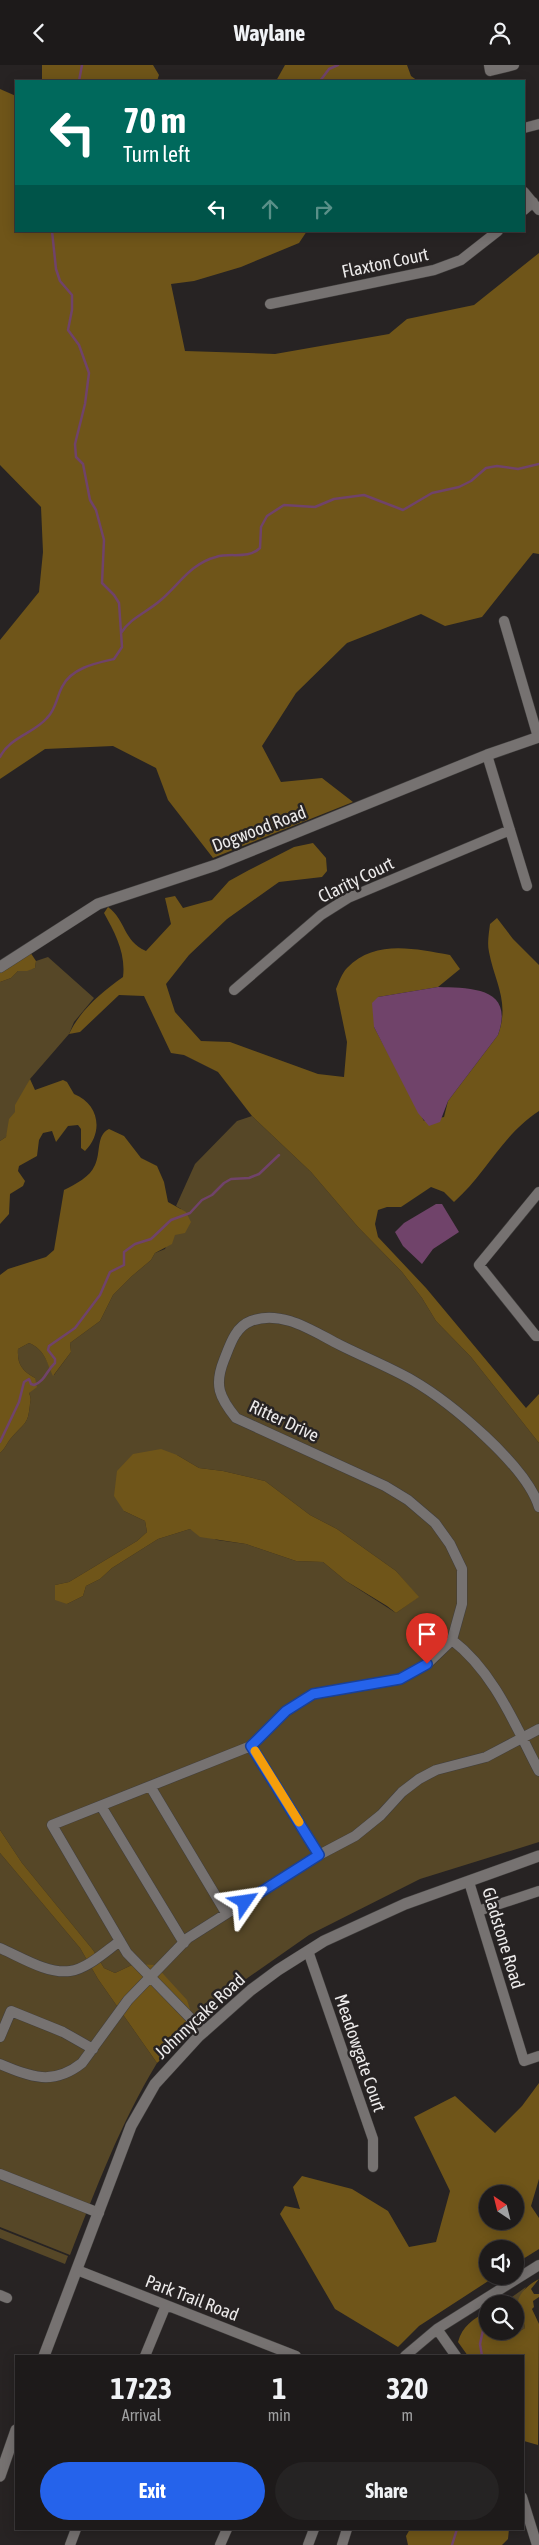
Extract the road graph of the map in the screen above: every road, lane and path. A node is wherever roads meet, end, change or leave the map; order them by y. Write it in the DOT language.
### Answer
graph roads {
  1 [pos="489,65"];
  2 [pos="514,65"];
  3 [pos="539,124"];
  4 [pos="525,128"];
  5 [pos="525,193"];
  6 [pos="536,206"];
  7 [pos="497,232"];
  8 [pos="270,304"];
  9 [pos="504,621"];
  10 [pos="538,737"];
  11 [pos="487,755"];
  12 [pos="510,830"];
  13 [pos="527,886"];
  14 [pos="0,967"];
  15 [pos="234,990"];
  16 [pos="539,1192"];
  17 [pos="539,1335"];
  18 [pos="539,1507"];
  19 [pos="452,1640"];
  20 [pos="539,1729"];
  21 [pos="522,1738"];
  22 [pos="251,1746"];
  23 [pos="539,1771"];
  24 [pos="150,1786"];
  25 [pos="101,1806"];
  26 [pos="319,1855"];
  27 [pos="539,1856"];
  28 [pos="469,1882"];
  29 [pos="539,1891"];
  30 [pos="478,1911"];
  31 [pos="226,1913"];
  32 [pos="120,1941"];
  33 [pos="184,1943"];
  34 [pos="0,1948"];
  35 [pos="308,1951"];
  36 [pos="151,1978"];
  37 [pos="204,2032"];
  38 [pos="0,2037"];
  39 [pos="93,2049"];
  40 [pos="539,2056"];
  41 [pos="0,2064"];
  42 [pos="373,2167"];
  43 [pos="0,2174"];
  44 [pos="99,2213"];
  45 [pos="539,2265"];
  46 [pos="77,2271"];
  47 [pos="166,2305"];
  48 [pos="437,2329"];
  49 [pos="44,2355"];
  50 [pos="145,2355"];
  51 [pos="293,2355"];
  52 [pos="406,2355"];
  53 [pos="455,2355"];
  54 [pos="15,2433"];
  55 [pos="0,2475"];
  56 [pos="524,2503"];
  57 [pos="76,2530"];
  58 [pos="227,2530"];
  59 [pos="314,2530"];
  60 [pos="347,2530"];
  61 [pos="70,2545"];
  62 [pos="220,2545"];
  63 [pos="308,2545"];
  64 [pos="342,2545"];
  65 [pos="538,2545"];
  1 -- 2 [label="street"];
  3 -- 4 [label="street"];
  5 -- 6 [label="street"];
  7 -- 8 [label="street, Flaxton Court"];
  9 -- 10 [label="street"];
  10 -- 11 [label="street, Dogwood Road"];
  11 -- 12 [label="street"];
  11 -- 14 [label="street, Dogwood Road"];
  12 -- 13 [label="street"];
  12 -- 15 [label="street, Clarity Court"];
  16 -- 17 [label="street"];
  18 -- 19 [label="street, Ritter Drive"];
  19 -- 21 [label="street"];
  19 -- 22 [label="street"];
  20 -- 21 [label="street"];
  21 -- 23 [label="street"];
  21 -- 26 [label="street"];
  22 -- 24 [label="street"];
  22 -- 26 [label="street"];
  24 -- 25 [label="street"];
  24 -- 31 [label="street"];
  25 -- 32 [label="street"];
  25 -- 33 [label="street"];
  26 -- 31 [label="street"];
  27 -- 28 [label="street, Johnnycake Road"];
  28 -- 30 [label="street, Gladstone Road"];
  28 -- 35 [label="street, Johnnycake Road"];
  29 -- 30 [label="street"];
  30 -- 40 [label="street, Gladstone Road"];
  31 -- 33 [label="street"];
  32 -- 34 [label="street"];
  32 -- 36 [label="street"];
  33 -- 36 [label="street"];
  35 -- 37 [label="street, Johnnycake Road"];
  35 -- 42 [label="street, Meadowgate Court"];
  36 -- 37 [label="street"];
  36 -- 39 [label="street"];
  37 -- 44 [label="street, Johnnycake Road"];
  38 -- 39 [label="street"];
  39 -- 41 [label="street"];
  43 -- 44 [label="street"];
  44 -- 46 [label="street, Johnnycake Road"];
  45 -- 48 [label="street"];
  46 -- 47 [label="street, Park Trail Road"];
  46 -- 49 [label="street, Johnnycake Road"];
  47 -- 50 [label="street"];
  47 -- 51 [label="street, Park Trail Road"];
  48 -- 52 [label="street"];
  48 -- 53 [label="street"];
  54 -- 55 [label="street"];
  56 -- 65 [label="street"];
  57 -- 61 [label="street"];
  58 -- 62 [label="street"];
  59 -- 63 [label="street"];
  60 -- 64 [label="street"];
}
